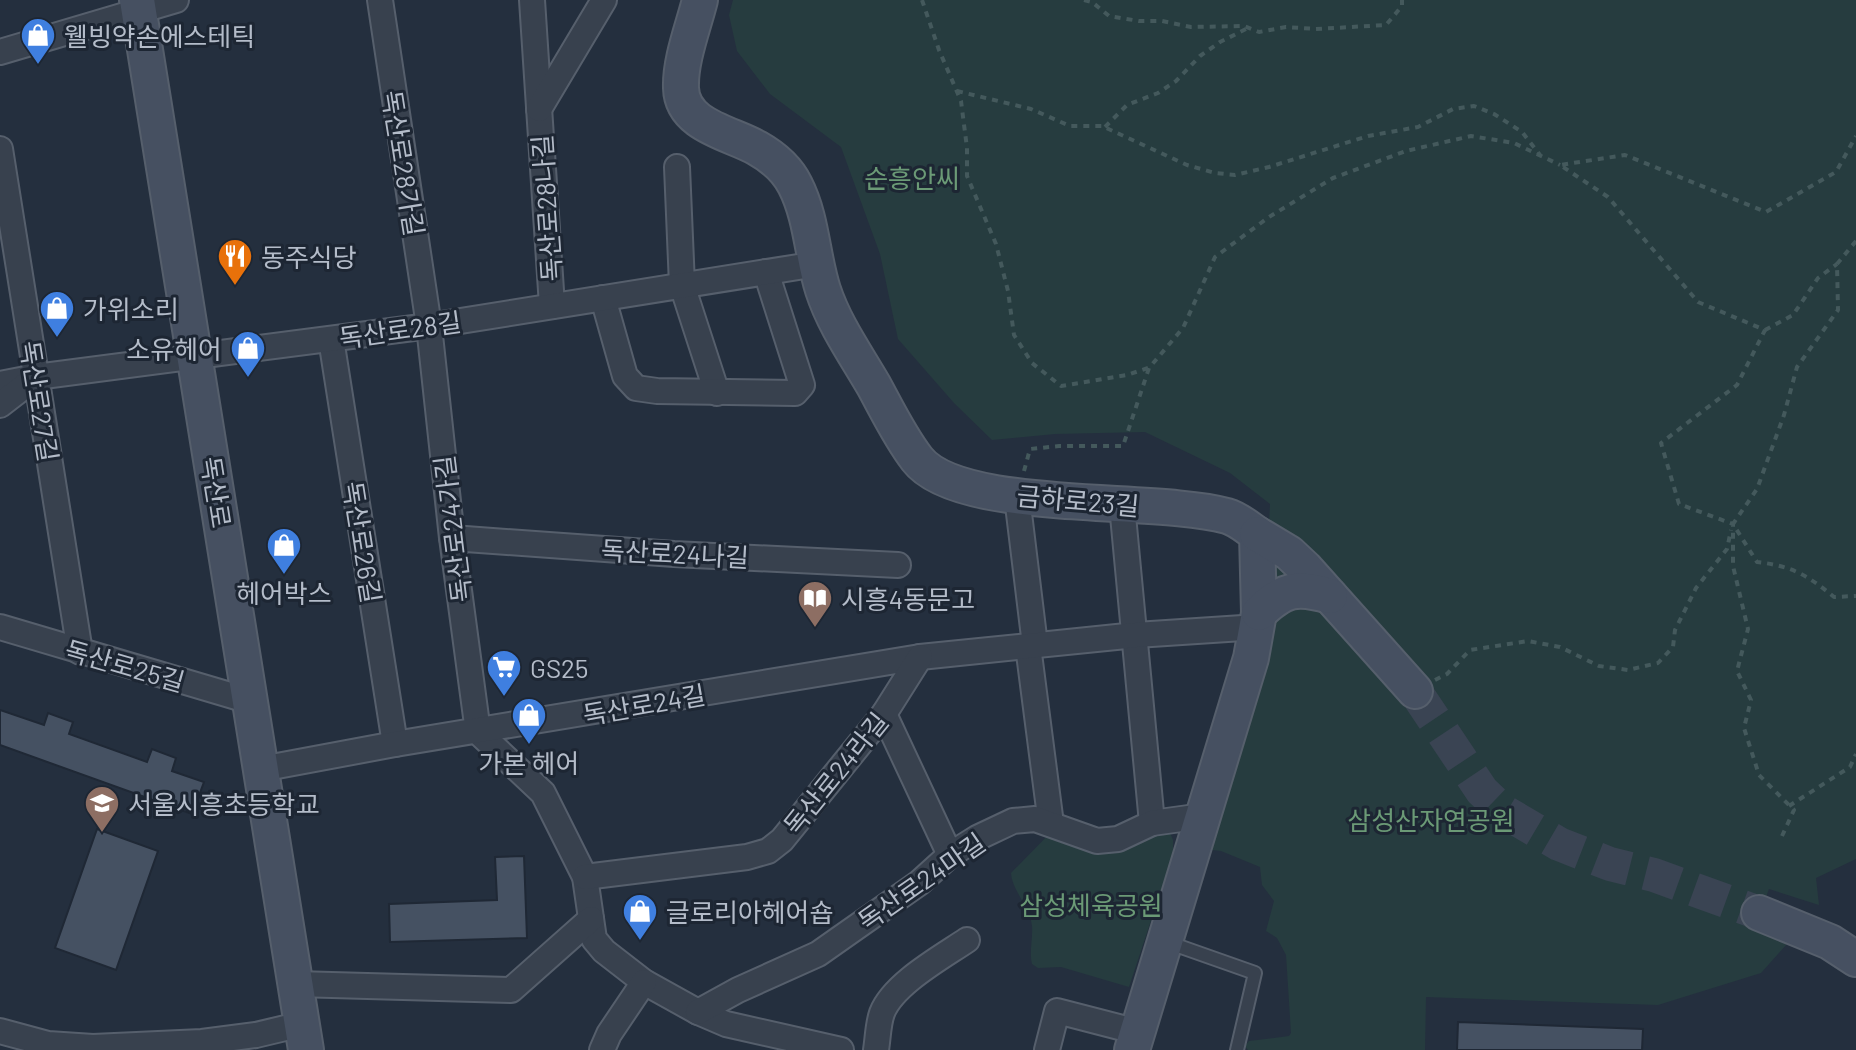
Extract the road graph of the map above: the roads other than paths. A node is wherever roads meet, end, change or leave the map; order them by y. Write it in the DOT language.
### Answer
graph roads {
  1 [pos="176,0"];
  2 [pos="380,0"];
  3 [pos="532,0"];
  4 [pos="604,0"];
  5 [pos="700,0"];
  6 [pos="138,5"];
  7 [pos="0,52"];
  8 [pos="539,109"];
  9 [pos="0,149"];
  10 [pos="677,167"];
  11 [pos="3,190"];
  12 [pos="817,264"];
  13 [pos="766,272"];
  14 [pos="682,285"];
  15 [pos="603,298"];
  16 [pos="552,306"];
  17 [pos="429,326"];
  18 [pos="331,339"];
  19 [pos="196,358"];
  20 [pos="36,377"];
  21 [pos="0,384"];
  22 [pos="717,393"];
  23 [pos="0,405"];
  24 [pos="1017,497"];
  25 [pos="1122,505"];
  26 [pos="1257,534"];
  27 [pos="452,538"];
  28 [pos="898,565"];
  29 [pos="1330,596"];
  30 [pos="1258,620"];
  31 [pos="0,627"];
  32 [pos="1136,635"];
  33 [pos="1031,646"];
  34 [pos="80,652"];
  35 [pos="920,657"];
  36 [pos="1415,691"];
  37 [pos="250,701"];
  38 [pos="884,714"];
  39 [pos="478,732"];
  40 [pos="395,744"];
  41 [pos="261,769"];
  42 [pos="1203,816"];
  43 [pos="1152,823"];
  44 [pos="1051,824"];
  45 [pos="950,855"];
  46 [pos="585,877"];
  47 [pos="1759,913"];
  48 [pos="591,919"];
  49 [pos="967,940"];
  50 [pos="1165,941"];
  51 [pos="1843,951"];
  52 [pos="644,982"];
  53 [pos="296,984"];
  54 [pos="698,1012"];
  55 [pos="0,1031"];
  56 [pos="304,1037"];
  57 [pos="1135,1041"];
  58 [pos="47,1047"];
  59 [pos="602,1050"];
  60 [pos="841,1050"];
  61 [pos="876,1050"];
  62 [pos="1047,1050"];
  63 [pos="1237,1050"];
  1 -- 6 [label="street"];
  2 -- 17 [label="street, 독산로28가길"];
  3 -- 8 [label="street, 독산로28나길"];
  4 -- 8 [label="street, 독산로28나길"];
  5 -- 12 [label="street, 금하로23길"];
  6 -- 7 [label="street"];
  6 -- 19 [label="street, 독산로"];
  8 -- 16 [label="street, 독산로28나길"];
  9 -- 11 [label="street, 독산로27길"];
  10 -- 14 [label="street"];
  11 -- 20 [label="street, 독산로27길"];
  12 -- 13 [label="street, 독산로28길"];
  12 -- 24 [label="street, 금하로23길"];
  13 -- 14 [label="street, 독산로28길"];
  13 -- 22 [label="street"];
  14 -- 15 [label="street, 독산로28길"];
  14 -- 22 [label="street"];
  15 -- 16 [label="street, 독산로28길"];
  15 -- 22 [label="street"];
  16 -- 17 [label="street, 독산로28길"];
  17 -- 18 [label="street, 독산로28길"];
  17 -- 27 [label="street, 독산로24가길"];
  18 -- 19 [label="street, 독산로28길"];
  18 -- 40 [label="street, 독산로26길"];
  19 -- 20 [label="street, 독산로28길"];
  19 -- 37 [label="street, 독산로"];
  20 -- 21 [label="street, 독산로28길"];
  20 -- 23 [label="street"];
  20 -- 34 [label="street, 독산로27길"];
  24 -- 25 [label="street, 금하로23길"];
  24 -- 33 [label="street"];
  25 -- 26 [label="street, 금하로23길"];
  25 -- 32 [label="street"];
  26 -- 29 [label="street, 금하로23길"];
  26 -- 30 [label="street"];
  27 -- 28 [label="street, 독산로24나길"];
  27 -- 39 [label="street, 독산로24가길"];
  29 -- 30 [label="street"];
  29 -- 36 [label="street, 금하로23길"];
  30 -- 32 [label="street, 독산로24길"];
  30 -- 42 [label="street"];
  31 -- 34 [label="street, 독산로25길"];
  32 -- 33 [label="street, 독산로24길"];
  32 -- 43 [label="street"];
  33 -- 35 [label="street, 독산로24길"];
  33 -- 44 [label="street"];
  34 -- 37 [label="street, 독산로25길"];
  35 -- 38 [label="street, 독산로24라길"];
  35 -- 39 [label="street, 독산로24길"];
  37 -- 41 [label="street, 독산로"];
  38 -- 45 [label="street"];
  38 -- 46 [label="street, 독산로24라길"];
  39 -- 40 [label="street, 독산로24길"];
  39 -- 46 [label="street"];
  40 -- 41 [label="street, 독산로24길"];
  41 -- 53 [label="street, 독산로"];
  42 -- 43 [label="street, 독산로24마길"];
  42 -- 50 [label="street"];
  43 -- 44 [label="street, 독산로24마길"];
  44 -- 45 [label="street, 독산로24마길"];
  45 -- 54 [label="street, 독산로24마길"];
  46 -- 48 [label="street"];
  47 -- 51 [label="street"];
  48 -- 52 [label="street"];
  48 -- 53 [label="street"];
  49 -- 61 [label="street"];
  50 -- 57 [label="street"];
  50 -- 63 [label="lane"];
  52 -- 54 [label="street"];
  52 -- 59 [label="street"];
  53 -- 56 [label="street, 독산로"];
  54 -- 60 [label="street"];
  55 -- 58 [label="street"];
  56 -- 58 [label="street"];
  57 -- 62 [label="street"];
}
